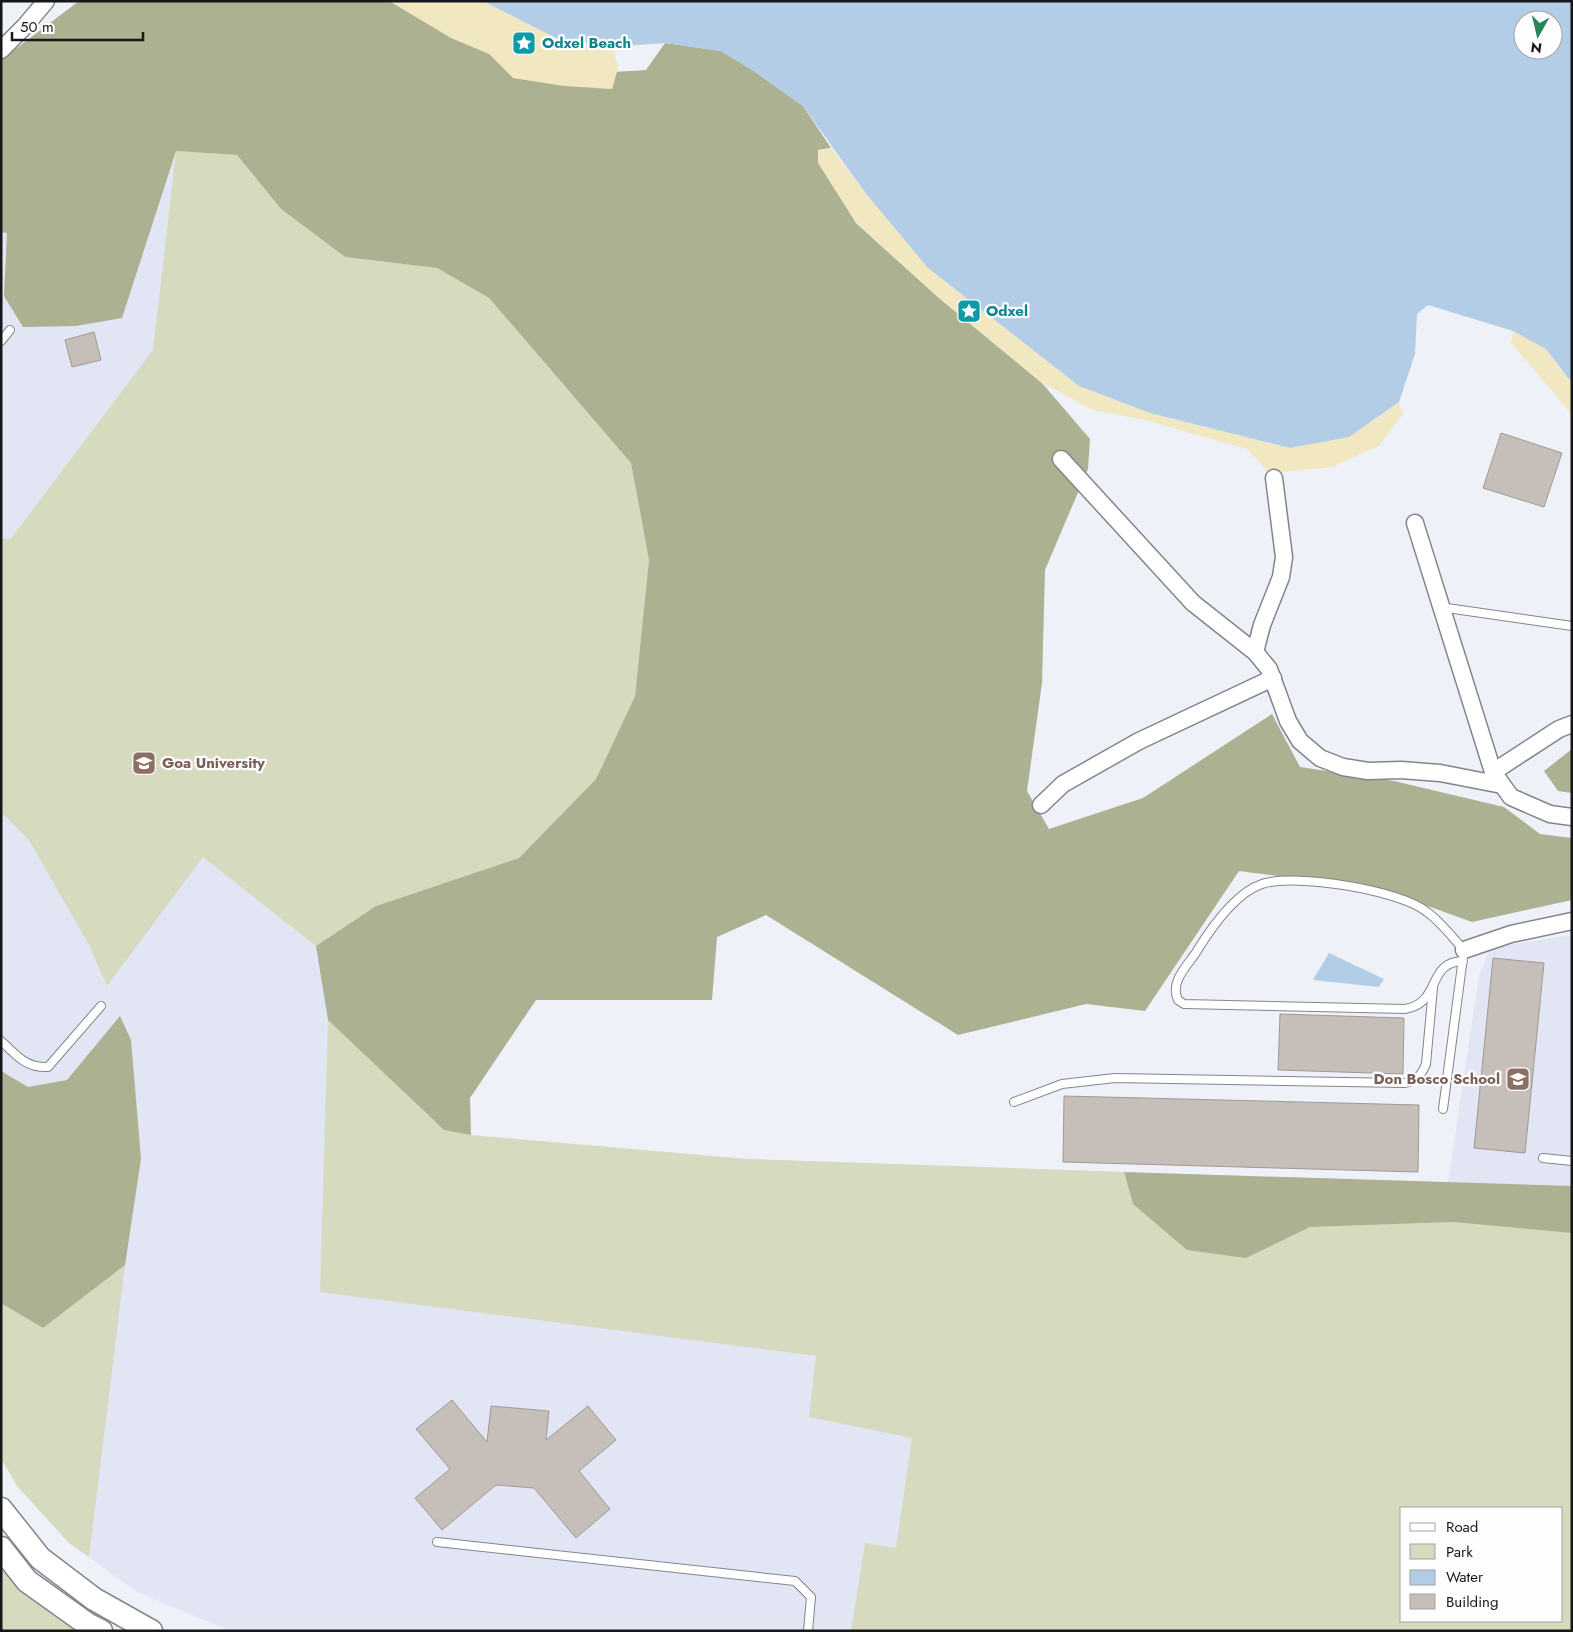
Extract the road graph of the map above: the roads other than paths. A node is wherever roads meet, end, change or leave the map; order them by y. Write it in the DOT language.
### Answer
graph roads {
  1 [pos="46,1"];
  2 [pos="1,50"];
  3 [pos="10,330"];
  4 [pos="1,340"];
  5 [pos="1061,459"];
  6 [pos="1274,478"];
  7 [pos="1415,523"];
  8 [pos="1440,607"];
  9 [pos="1572,626"];
  10 [pos="1255,652"];
  11 [pos="1273,678"];
  12 [pos="1572,724"];
  13 [pos="1498,778"];
  14 [pos="1042,805"];
  15 [pos="1572,817"];
  16 [pos="1572,921"];
  17 [pos="1463,955"];
  18 [pos="1434,984"];
  19 [pos="101,1006"];
  20 [pos="1,1041"];
  21 [pos="1014,1102"];
  22 [pos="1442,1109"];
  23 [pos="1543,1158"];
  24 [pos="1572,1160"];
  25 [pos="1,1508"];
  26 [pos="437,1542"];
  27 [pos="1,1548"];
  28 [pos="102,1631"];
  29 [pos="151,1631"];
  30 [pos="808,1631"];
  1 -- 2 [label="street"];
  3 -- 4 [label="lane"];
  5 -- 10 [label="street"];
  6 -- 10 [label="street"];
  7 -- 8 [label="street"];
  8 -- 9 [label="lane"];
  8 -- 13 [label="street"];
  10 -- 11 [label="street"];
  11 -- 13 [label="street"];
  11 -- 14 [label="street"];
  12 -- 13 [label="street"];
  13 -- 15 [label="street"];
  16 -- 17 [label="street"];
  17 -- 18 [label="lane"];
  17 -- 18 [label="lane"];
  17 -- 22 [label="lane"];
  18 -- 21 [label="lane"];
  19 -- 20 [label="lane"];
  23 -- 24 [label="lane"];
  25 -- 29 [label="main road"];
  26 -- 30 [label="lane"];
  27 -- 28 [label="main road"];
}
